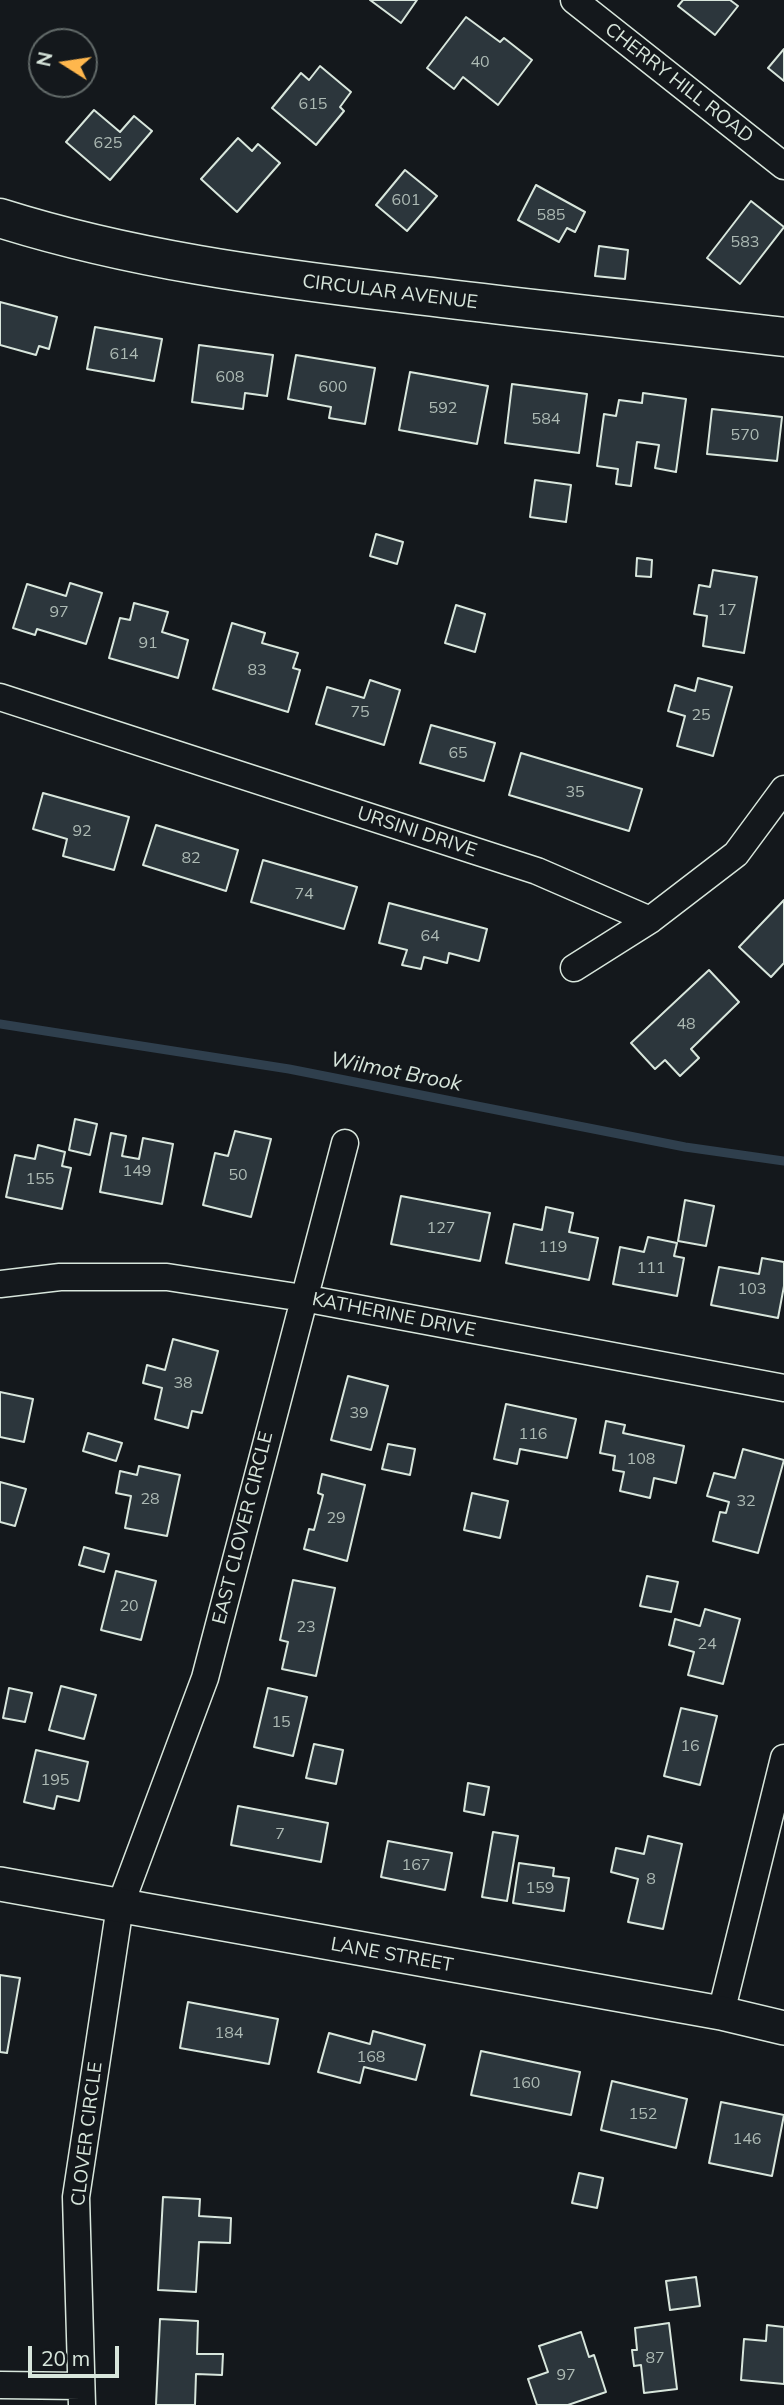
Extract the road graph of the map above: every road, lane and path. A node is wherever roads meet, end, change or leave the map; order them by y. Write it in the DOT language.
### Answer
graph roads {
  1 [pos="591,5"];
  2 [pos="784,166"];
  3 [pos="0,218"];
  4 [pos="784,337"];
  5 [pos="0,696"];
  6 [pos="784,789"];
  7 [pos="650,919"];
  8 [pos="574,968"];
  9 [pos="345,1143"];
  10 [pos="0,1284"];
  11 [pos="303,1298"];
  12 [pos="784,1388"];
  13 [pos="784,1758"];
  14 [pos="0,1884"];
  15 [pos="120,1906"];
  16 [pos="721,2012"];
  17 [pos="784,2028"];
  18 [pos="0,2385"];
  19 [pos="82,2396"];
  1 -- 2 [label="street, CHERRY HILL ROAD"];
  3 -- 4 [label="main road, CIRCULAR AVENUE"];
  5 -- 7 [label="street, URSINI DRIVE"];
  6 -- 7 [label="street"];
  7 -- 8 [label="street"];
  9 -- 11 [label="street, EAST CLOVER CIRCLE"];
  10 -- 11 [label="street, KATHERINE DRIVE"];
  11 -- 12 [label="street, KATHERINE DRIVE"];
  11 -- 15 [label="street, EAST CLOVER CIRCLE"];
  13 -- 16 [label="street"];
  14 -- 15 [label="street, LANE STREET"];
  15 -- 16 [label="street, LANE STREET"];
  15 -- 19 [label="street, CLOVER CIRCLE"];
  16 -- 17 [label="street, LANE STREET"];
  18 -- 19 [label="street"];
}
